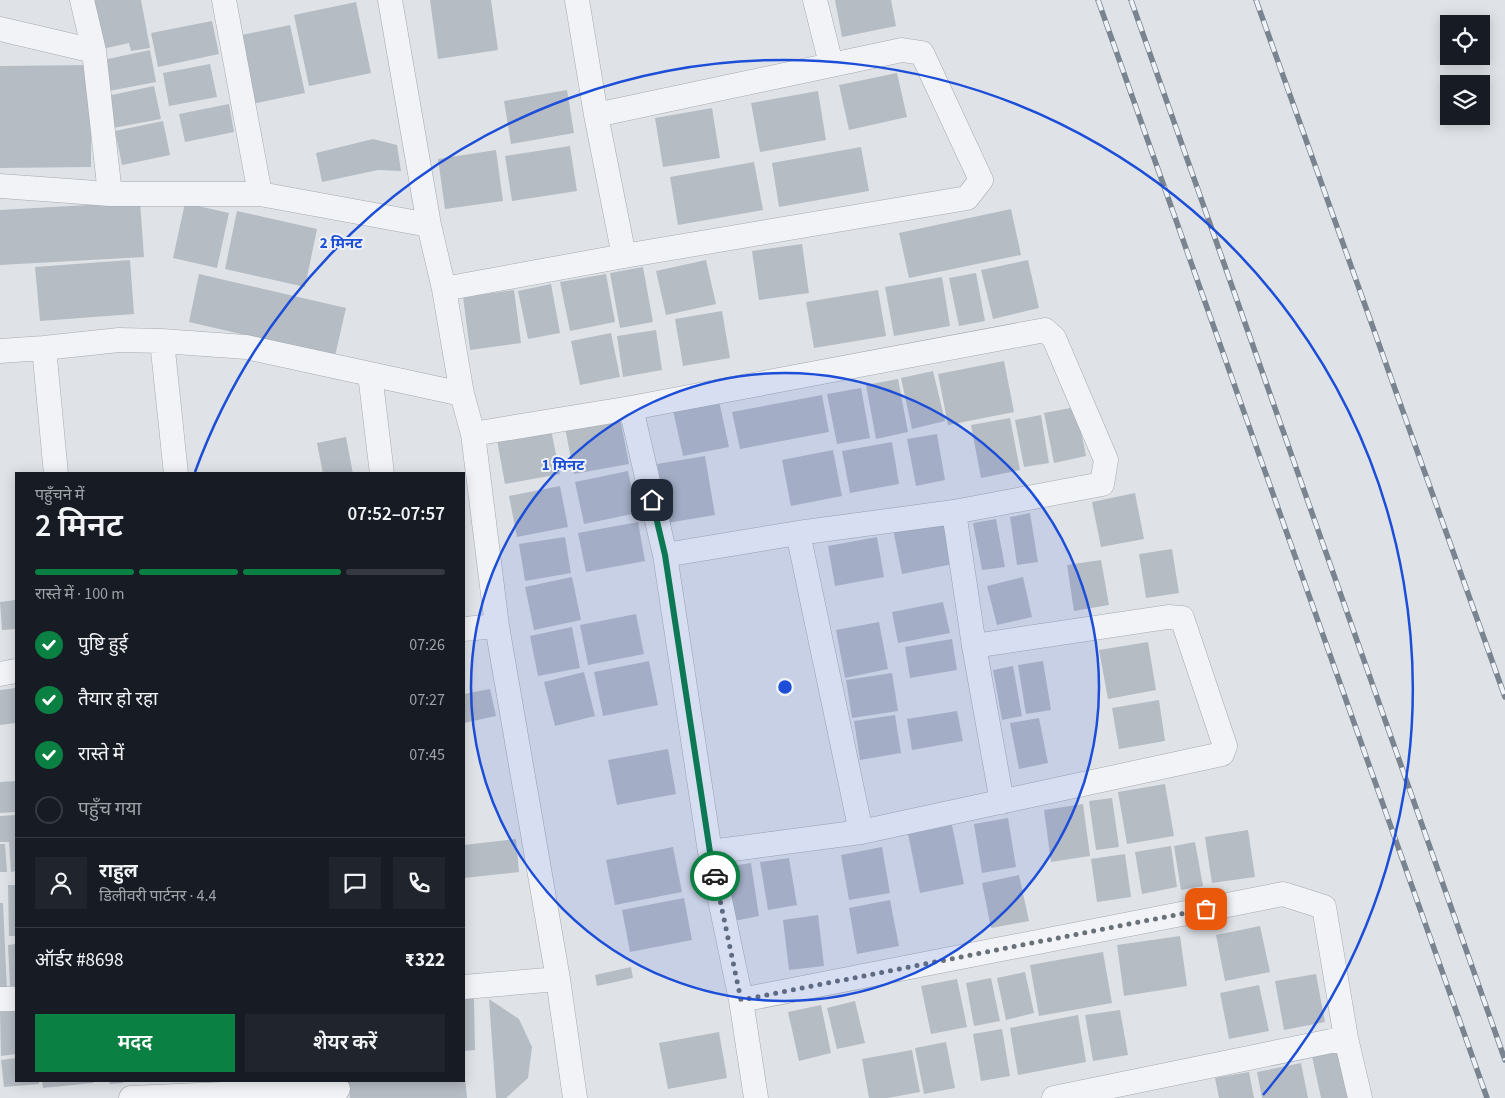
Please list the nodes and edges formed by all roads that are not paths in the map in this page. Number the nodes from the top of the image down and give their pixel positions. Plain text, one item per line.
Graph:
1 (82, 0) edge
2 (224, 0) edge
3 (390, 0) edge
4 (577, 0) edge
5 (815, 0) edge
6 (0, 29) edge
7 (94, 51) junction
8 (831, 64) junction
9 (596, 115) junction
10 (0, 186) edge
11 (110, 194) junction
12 (260, 194) junction
13 (429, 225) junction
14 (624, 256) junction
15 (444, 289) junction
16 (162, 341) junction
17 (44, 348) junction
18 (0, 351) edge
19 (370, 374) junction
20 (462, 394) junction
21 (631, 408) junction
22 (473, 434) junction
23 (56, 472) edge
24 (176, 472) edge
25 (382, 472) edge
26 (954, 512) junction
27 (798, 532) junction
28 (665, 555) junction
29 (498, 626) junction
30 (465, 629) edge
31 (974, 646) junction
32 (15, 671) edge
33 (0, 674) edge
34 (1002, 802) junction
35 (861, 832) junction
36 (710, 852) junction
37 (558, 979) junction
38 (465, 987) edge
39 (0, 999) edge
40 (15, 999) edge
41 (741, 1000) junction
42 (1346, 1038) junction
43 (338, 1090) edge
44 (224, 1096) edge
45 (120, 1098) edge
46 (131, 1098) edge
47 (575, 1098) edge
48 (756, 1098) edge
49 (1054, 1098) edge
50 (1360, 1098) edge

1 - 7 street
2 - 12 street
3 - 13 street
4 - 9 street
5 - 8 street
6 - 7 street
7 - 11 street
8 - 9 street
8 - 14 street
9 - 14 street
10 - 11 street
11 - 12 street
12 - 13 street
13 - 15 street
14 - 15 street
15 - 20 street
16 - 17 street
16 - 19 street
16 - 24 street
17 - 18 street
17 - 23 street
19 - 20 street
19 - 25 street
20 - 22 street
21 - 22 street
21 - 26 street
21 - 28 street
22 - 29 street
26 - 27 street
26 - 31 street
27 - 28 street
27 - 35 street
28 - 36 street
29 - 30 street
29 - 37 street
31 - 34 street
31 - 34 street
32 - 33 street
34 - 35 street
35 - 36 street
36 - 41 street
37 - 38 street
37 - 47 street
39 - 40 street
41 - 42 street
41 - 48 street
42 - 49 street
42 - 50 street
43 - 44 street
44 - 46 street
45 - 46 street

